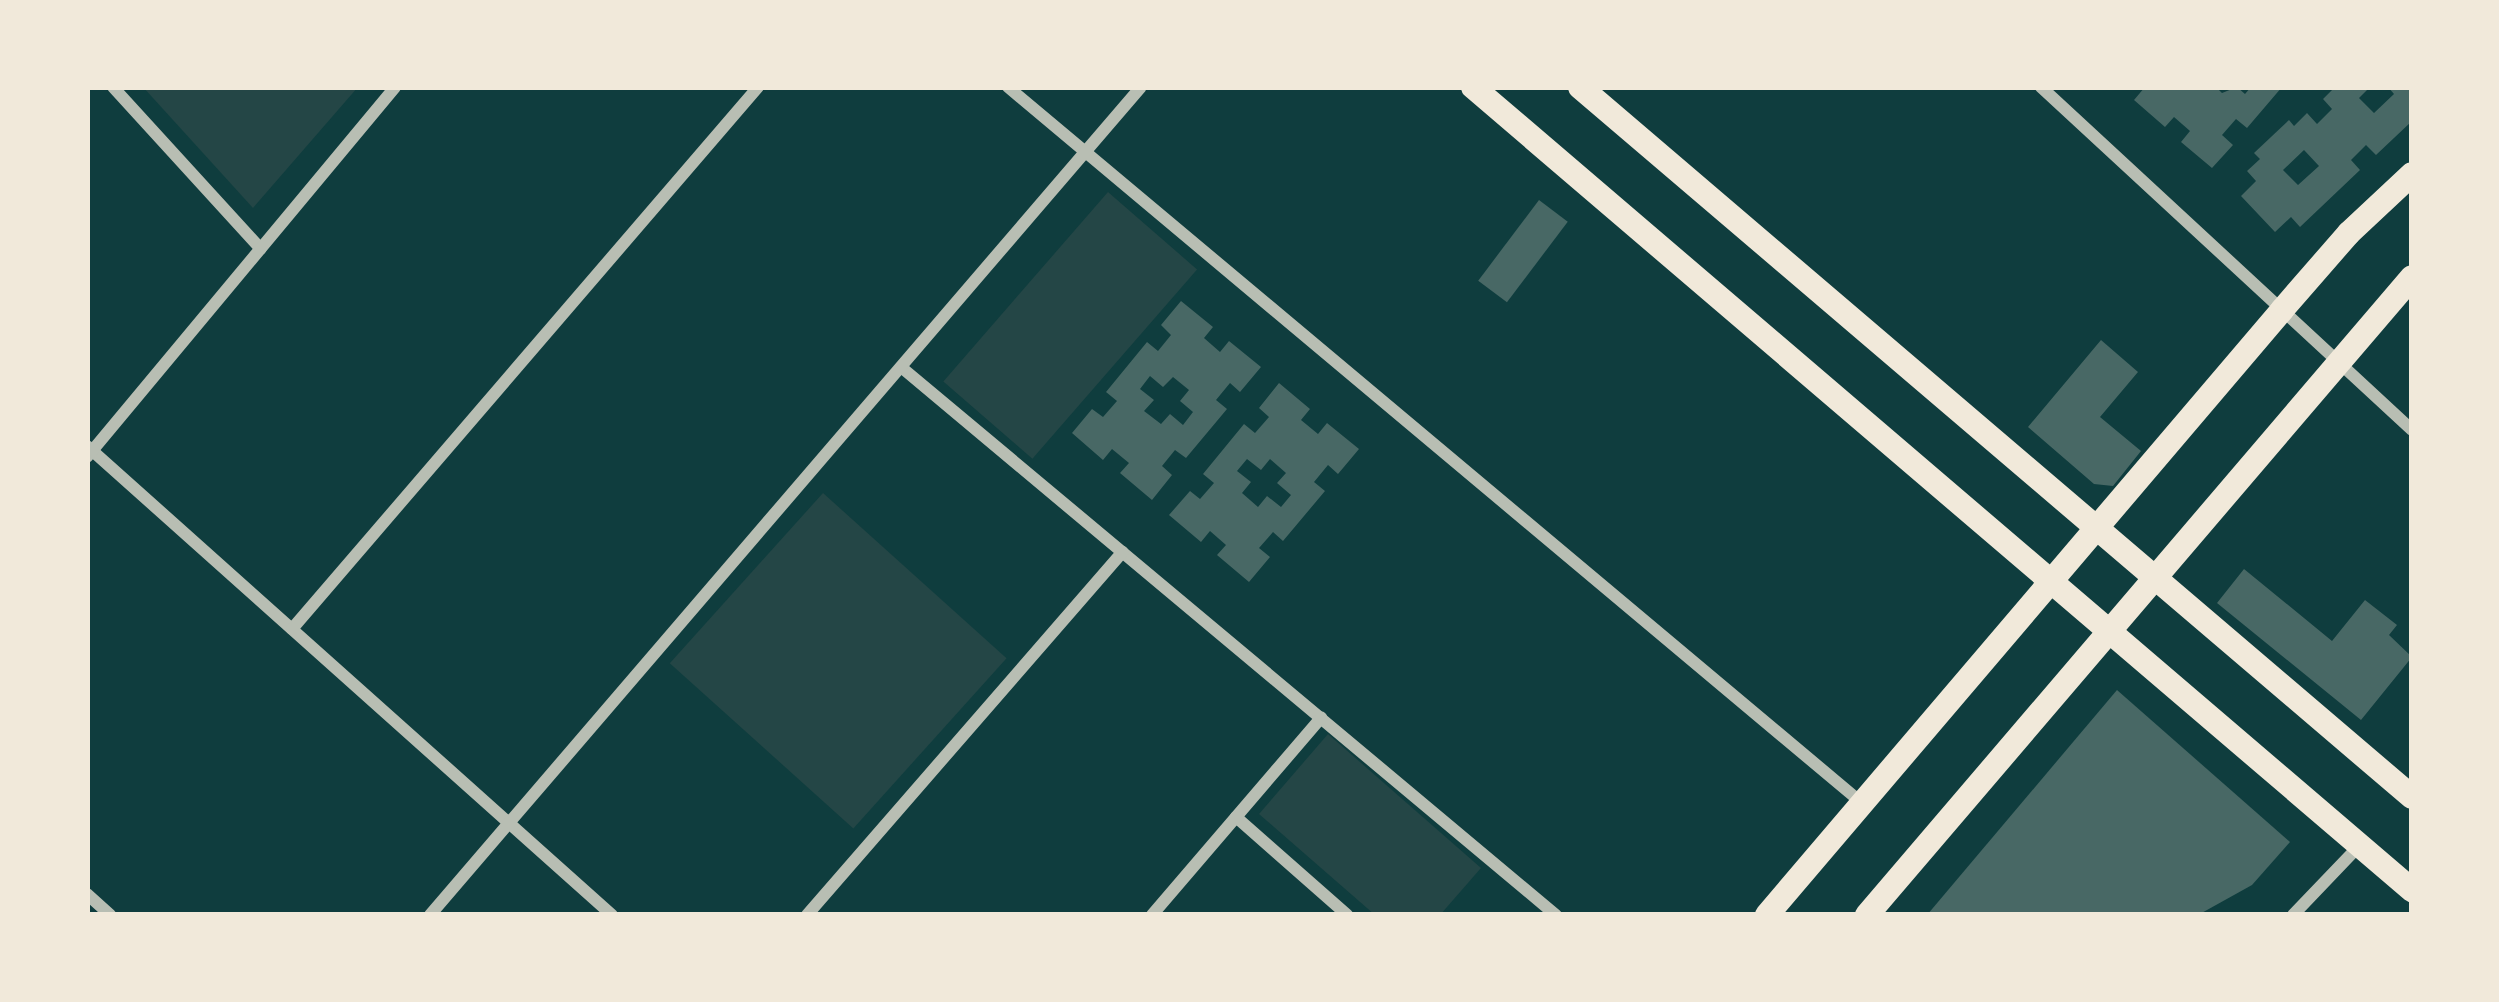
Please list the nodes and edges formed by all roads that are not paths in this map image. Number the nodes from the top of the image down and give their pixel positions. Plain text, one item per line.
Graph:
1 (113, 87) edge
2 (395, 87) edge
3 (758, 87) edge
4 (1008, 87) edge
5 (1142, 87) edge
6 (1473, 87) edge
7 (1580, 87) edge
8 (2042, 87) edge
9 (1084, 154) junction
10 (2412, 174) edge
11 (261, 249) junction
12 (2412, 277) edge
13 (2282, 310) junction
14 (2336, 365) junction
15 (901, 367) junction
16 (2412, 430) edge
17 (89, 451) edge
18 (2097, 528) junction
19 (1122, 552) junction
20 (2155, 577) junction
21 (2053, 581) junction
22 (292, 628) junction
23 (2110, 630) junction
24 (1321, 718) junction
25 (2412, 796) edge
26 (1863, 803) junction
27 (1236, 817) junction
28 (508, 823) junction
29 (2360, 845) junction
30 (2412, 890) edge
31 (87, 894) edge
32 (110, 915) edge
33 (430, 915) edge
34 (612, 915) edge
35 (807, 915) edge
36 (1152, 915) edge
37 (1347, 915) edge
38 (1556, 915) edge
39 (1768, 915) edge
40 (1867, 915) edge
41 (2293, 915) edge

1 - 11 street
2 - 11 street
3 - 22 street
4 - 9 street
5 - 9 street
6 - 21 main road
7 - 18 main road
8 - 13 street
9 - 15 street
9 - 26 street
10 - 13 main road
11 - 17 street
12 - 14 main road
13 - 14 street
13 - 18 main road
14 - 16 street
14 - 20 main road
15 - 19 street
15 - 28 street
17 - 22 street
18 - 20 main road
18 - 21 main road
19 - 24 street
19 - 35 street
20 - 23 main road
20 - 25 main road
21 - 23 main road
21 - 26 main road
22 - 28 street
23 - 29 main road
23 - 40 main road
24 - 27 street
24 - 38 street
26 - 39 main road
27 - 36 street
27 - 37 street
28 - 33 street
28 - 34 street
29 - 30 main road
29 - 41 street
31 - 32 street

